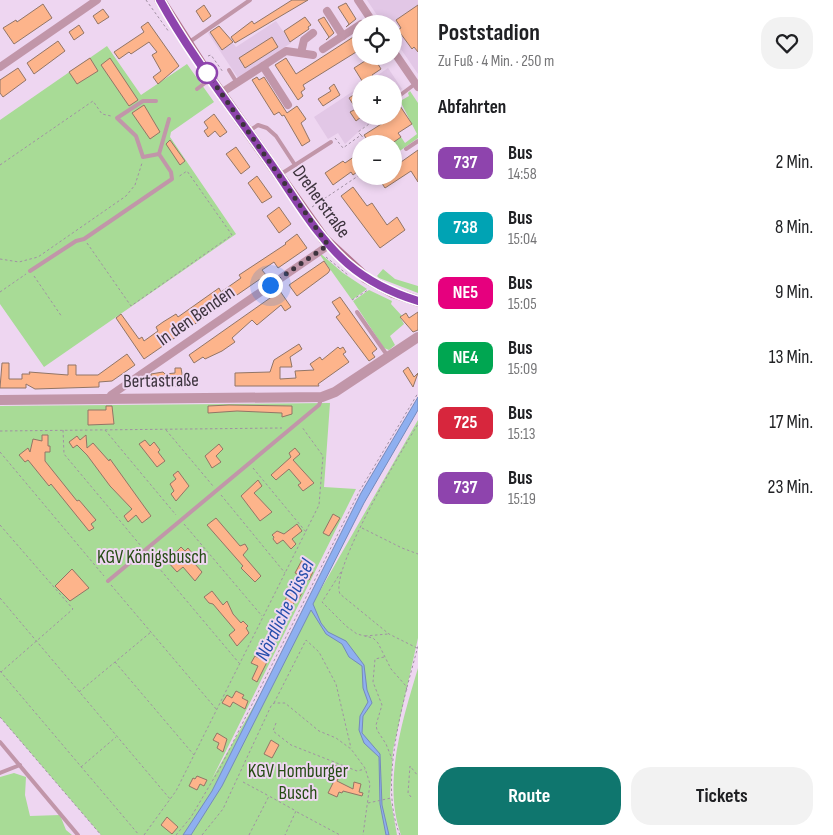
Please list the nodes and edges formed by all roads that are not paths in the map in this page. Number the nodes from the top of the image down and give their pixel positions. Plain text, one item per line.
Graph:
1 (97, 0) edge
2 (160, 0) edge
3 (250, 0) edge
4 (358, 0) edge
5 (328, 11) dead end
6 (368, 15) edge
7 (352, 31) edge
8 (313, 33) dead end
9 (344, 36) junction
10 (187, 44) junction
11 (323, 49) dead end
12 (301, 53) junction
13 (314, 55) dead end
14 (402, 64) edge
15 (263, 66) junction
16 (0, 67) edge
17 (229, 70) dead end
18 (211, 79) junction
19 (417, 86) edge
20 (230, 88) junction
21 (197, 89) dead end
22 (402, 94) edge
23 (156, 101) dead end
24 (288, 105) dead end
25 (169, 119) dead end
26 (248, 132) junction
27 (418, 141) edge
28 (331, 142) road end
29 (406, 149) dead end
30 (159, 154) junction
31 (295, 165) junction
32 (279, 176) junction
33 (328, 245) junction
34 (30, 271) road end
35 (418, 301) edge
36 (356, 312) dead end
37 (418, 337) edge
38 (389, 357) junction
39 (322, 397) junction
40 (109, 399) junction
41 (0, 400) edge
42 (108, 581) dead end
43 (0, 742) edge
44 (20, 765) junction
45 (0, 773) edge
46 (78, 835) edge

1 - 16 street
2 - 10 main road, Dreherstraße
3 - 10 lane
4 - 6 street
5 - 9 street
7 - 9 street
8 - 12 street
9 - 11 street
10 - 18 main road, Dreherstraße
12 - 13 street
12 - 15 street
14 - 19 street
15 - 20 street
15 - 24 street
17 - 20 lane, Dreherstraße
18 - 20 main road, Dreherstraße
18 - 21 lane
19 - 22 lane
20 - 26 main road, Dreherstraße
23 - 30 lane
25 - 30 lane
26 - 31 lane
26 - 32 main road, Dreherstraße
27 - 29 lane
28 - 31 lane
30 - 34 lane
31 - 32 lane
32 - 33 main road, Dreherstraße
33 - 35 main road, Dreherstraße
33 - 40 street, In den Benden
36 - 38 lane
37 - 38 street, Bertastraße
38 - 39 street, Bertastraße
39 - 40 street, Bertastraße
39 - 42 lane, Bertastraße
40 - 41 street, Bertastraße
43 - 44 lane
44 - 45 lane
44 - 46 lane

